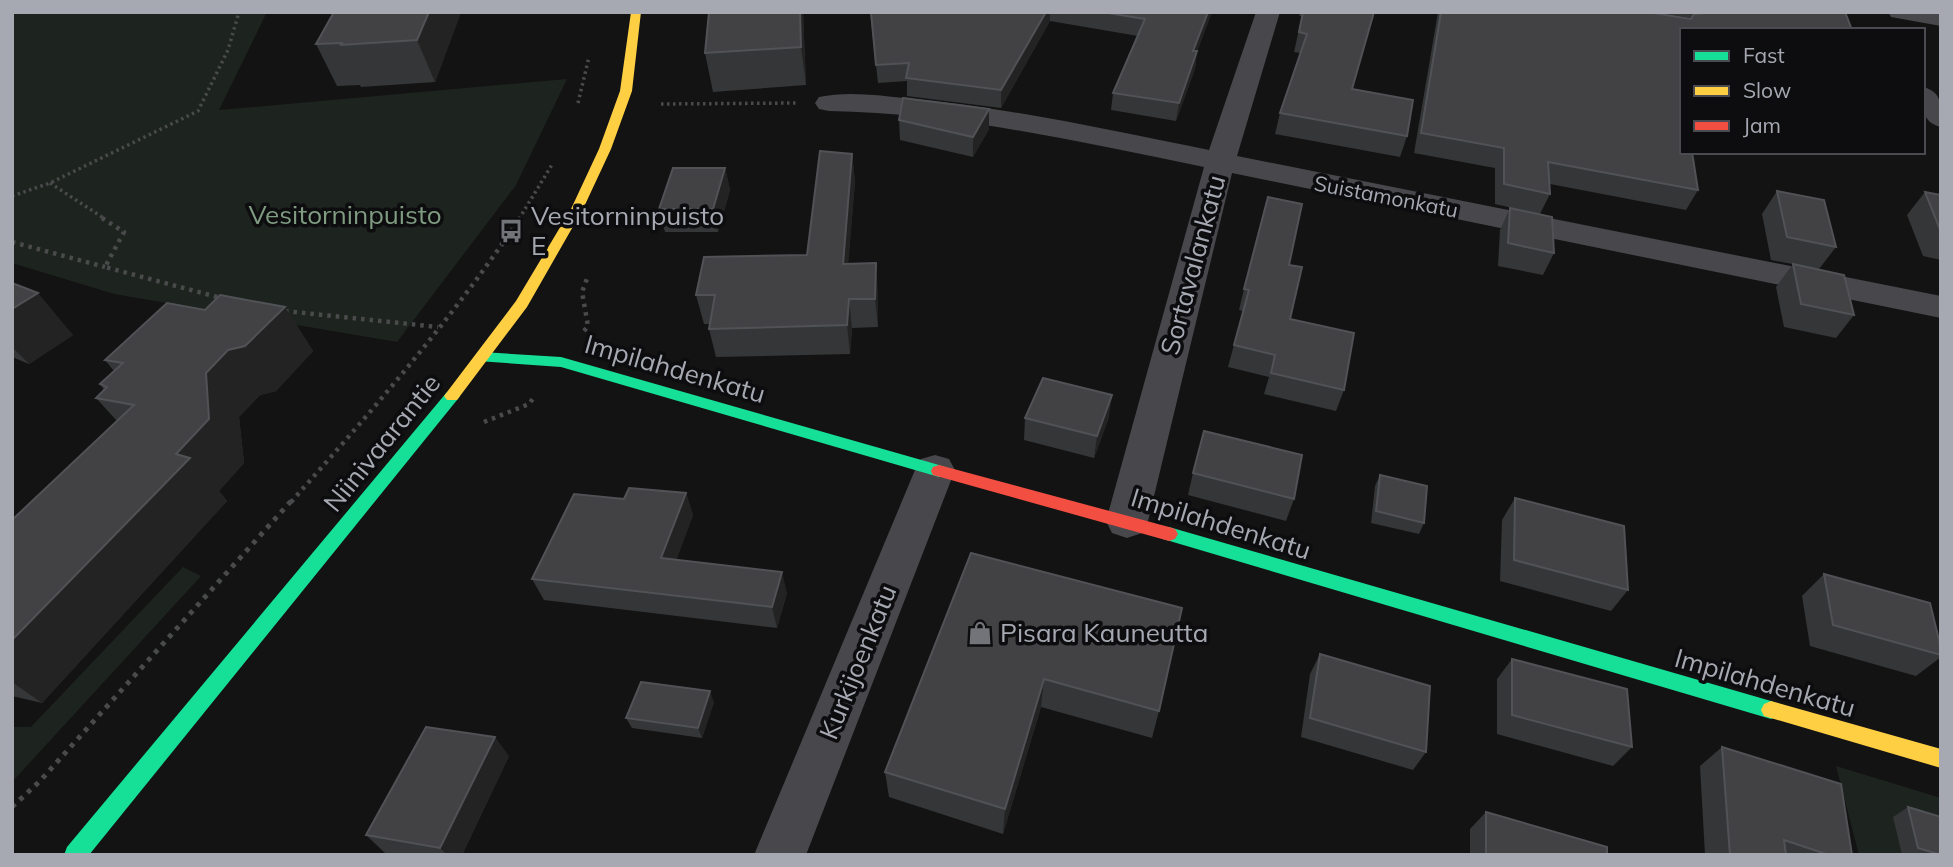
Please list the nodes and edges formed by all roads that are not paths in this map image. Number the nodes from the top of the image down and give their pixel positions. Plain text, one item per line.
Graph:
1 (636, 12) edge
2 (1268, 12) edge
3 (1900, 12) edge
4 (1941, 19) edge
5 (1925, 99) edge
6 (829, 103) road end
7 (1941, 119) edge
8 (1220, 163) junction
9 (1941, 307) edge
10 (482, 357) junction
11 (935, 470) junction
12 (1127, 521) junction
13 (1941, 759) edge
14 (75, 855) edge
15 (780, 855) edge

1 - 10 street, Niinivaarantie
2 - 8 street, Sortavalankatu
3 - 4 street
5 - 7 street
6 - 8 street, Suistamonkatu
8 - 9 street, Suistamonkatu
8 - 12 street, Sortavalankatu
10 - 11 street, Impilahdenkatu
10 - 14 street, Niinivaarantie
11 - 12 street, Impilahdenkatu
11 - 15 street, Kurkijoenkatu
12 - 13 street, Impilahdenkatu

